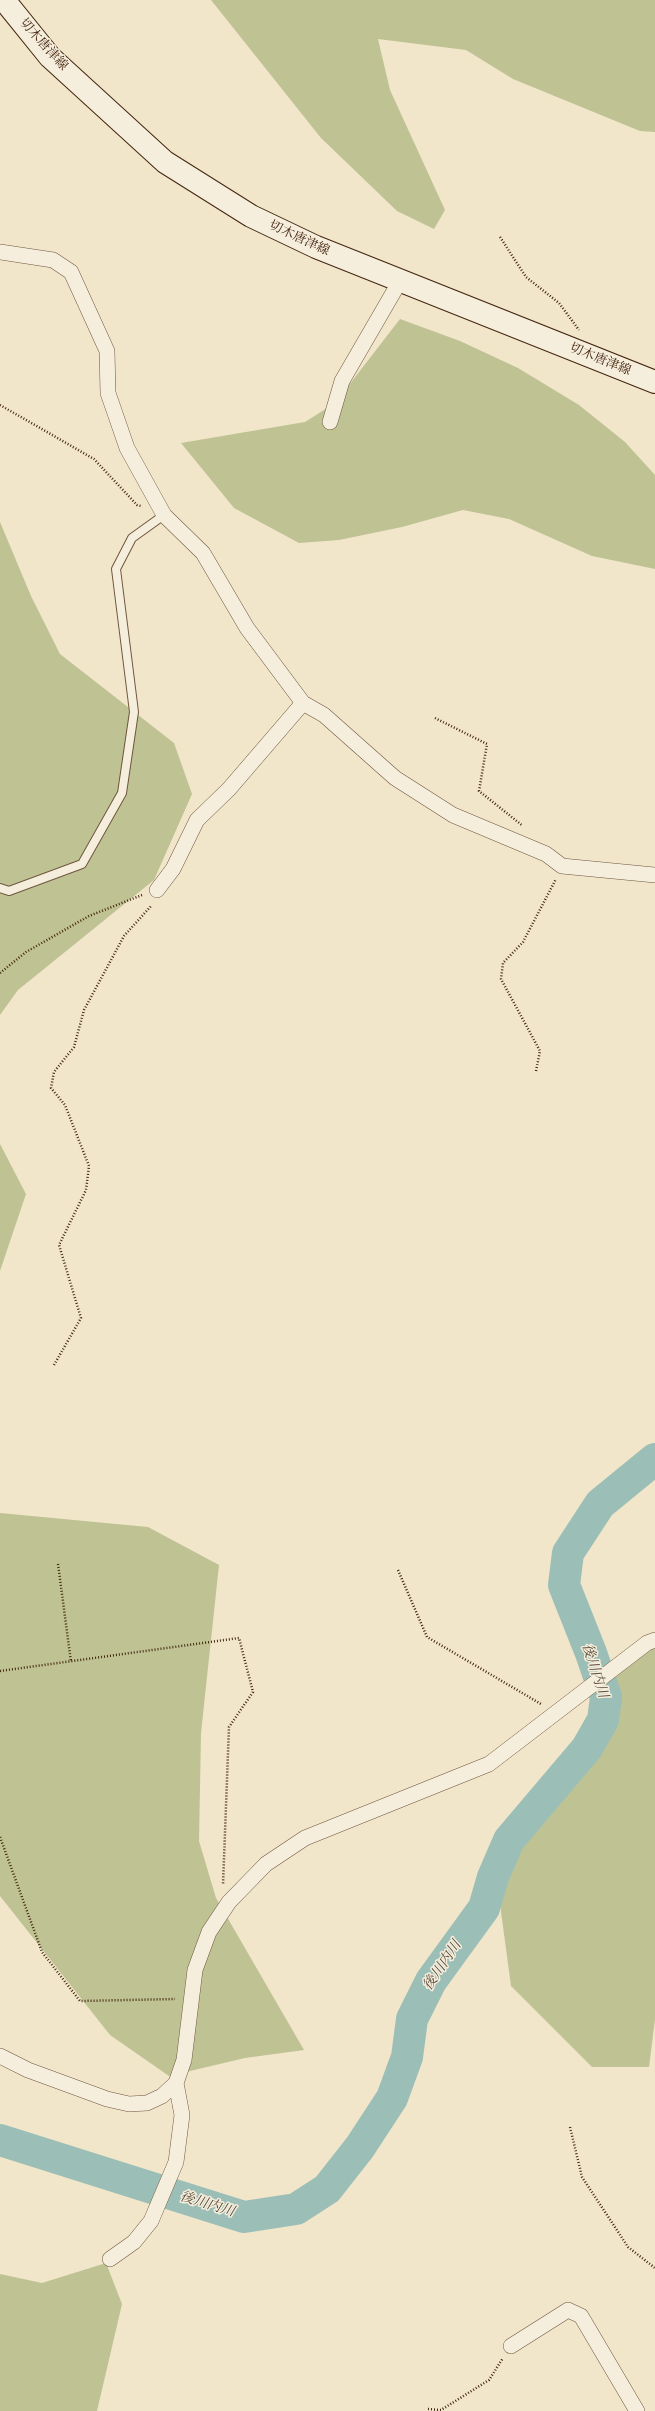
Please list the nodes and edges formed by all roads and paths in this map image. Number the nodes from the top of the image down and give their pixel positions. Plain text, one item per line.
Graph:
1 (4, 0) edge
2 (500, 237) dead end
3 (0, 252) edge
4 (400, 281) junction
5 (581, 353) junction
6 (655, 382) edge
7 (0, 405) edge
8 (330, 422) dead end
9 (164, 515) junction
10 (303, 703) junction
11 (435, 718) dead end
12 (528, 829) dead end
13 (562, 866) junction
14 (655, 875) edge
15 (0, 888) edge
16 (157, 890) junction
17 (0, 972) edge
18 (536, 1072) dead end
19 (54, 1365) dead end
20 (58, 1564) dead end
21 (398, 1570) dead end
22 (655, 1640) edge
23 (71, 1662) junction
24 (0, 1671) edge
25 (560, 1710) junction
26 (0, 1837) edge
27 (229, 1902) junction
28 (192, 1998) junction
29 (0, 2056) edge
30 (176, 2083) junction
31 (570, 2127) dead end
32 (110, 2260) dead end
33 (655, 2268) edge
34 (511, 2346) joint
35 (428, 2409) dead end
36 (636, 2411) edge

1 - 4 main road, 切木唐津線
2 - 5 path
3 - 9 street
4 - 5 main road, 切木唐津線
4 - 8 street
5 - 6 main road, 切木唐津線
7 - 9 path
9 - 10 street
9 - 15 lane
10 - 13 street
10 - 16 street
11 - 12 path
13 - 14 street
13 - 18 path
16 - 17 path
16 - 19 path
20 - 23 path
21 - 25 path
22 - 25 street
23 - 24 path
23 - 27 path
25 - 27 street
26 - 28 path
27 - 28 street
28 - 30 street
29 - 30 street
30 - 32 street
31 - 33 path
34 - 35 path
34 - 36 street

